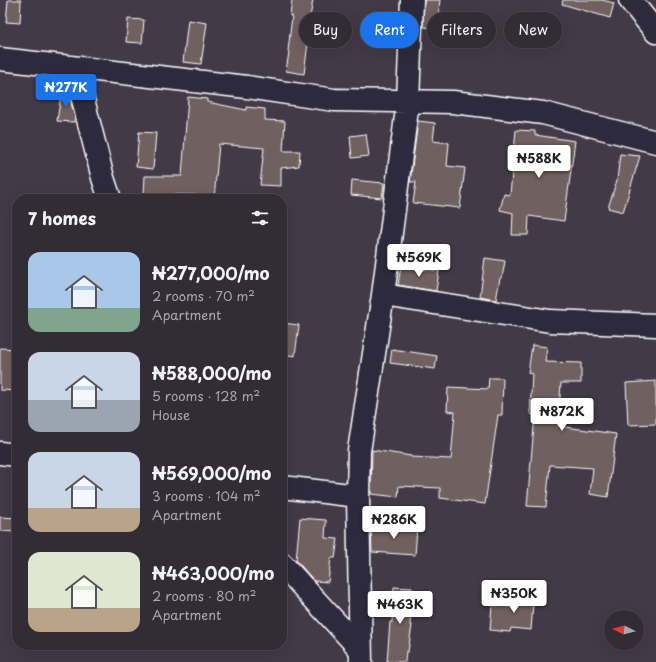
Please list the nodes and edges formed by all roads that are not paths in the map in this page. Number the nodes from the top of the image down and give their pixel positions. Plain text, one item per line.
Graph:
1 (412, 0) edge
2 (630, 0) edge
3 (656, 32) edge
4 (0, 59) edge
5 (75, 68) junction
6 (408, 101) junction
7 (656, 142) edge
8 (108, 194) edge
9 (382, 295) junction
10 (656, 325) edge
11 (0, 453) edge
12 (12, 454) edge
13 (287, 488) edge
14 (358, 496) junction
15 (287, 570) edge
16 (360, 656) edge

1 - 6 street
2 - 3 street
4 - 5 street
5 - 6 street
5 - 8 street
6 - 7 street
6 - 9 street
9 - 10 street
9 - 14 street
11 - 12 street
13 - 14 street
14 - 16 street
15 - 16 street

